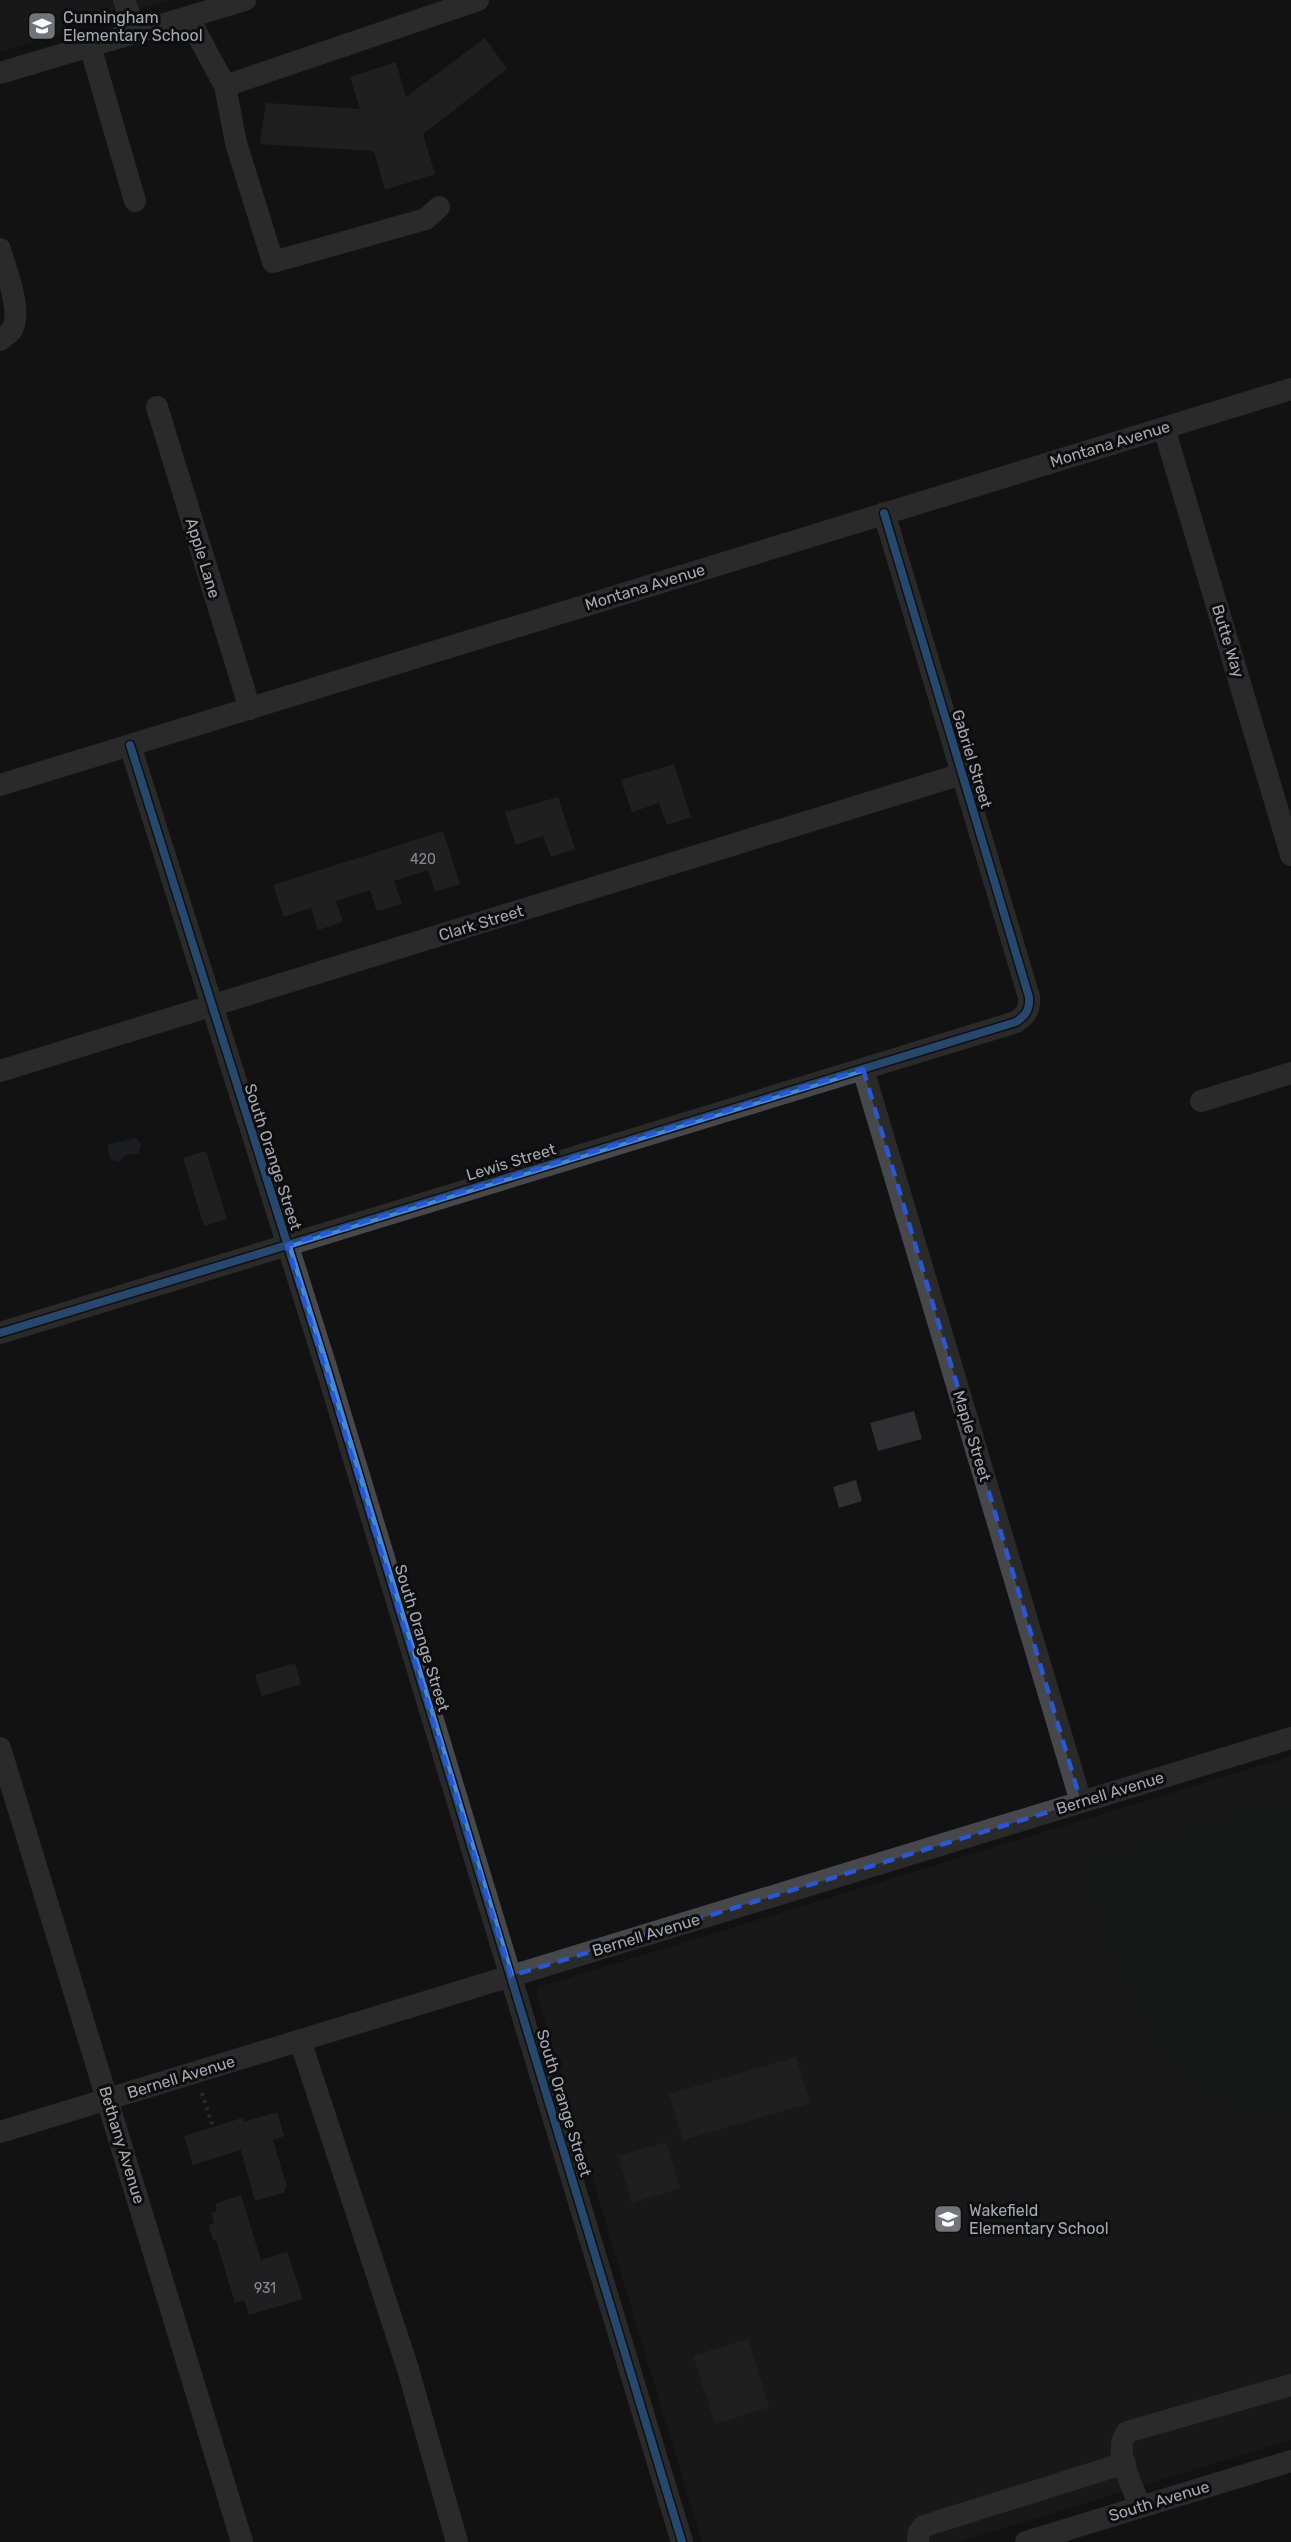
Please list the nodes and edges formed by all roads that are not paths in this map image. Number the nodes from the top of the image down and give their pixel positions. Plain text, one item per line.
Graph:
1 (124, 0) edge
2 (245, 0) edge
3 (478, 0) edge
4 (188, 17) junction
5 (136, 33) junction
6 (90, 46) junction
7 (0, 73) edge
8 (225, 86) junction
9 (135, 201) dead end
10 (439, 207) dead end
11 (0, 249) edge
12 (0, 340) edge
13 (1291, 389) edge
14 (157, 407) dead end
15 (1164, 428) junction
16 (884, 513) junction
17 (250, 709) junction
18 (130, 745) junction
19 (962, 774) junction
20 (0, 785) edge
21 (1291, 855) edge
22 (211, 1006) junction
23 (1028, 1012) joint
24 (863, 1069) junction
25 (0, 1071) edge
26 (1291, 1073) edge
27 (1202, 1101) dead end
28 (287, 1245) junction
29 (0, 1333) edge
30 (1291, 1738) edge
31 (0, 1748) edge
32 (1081, 1802) junction
33 (511, 1976) junction
34 (300, 2040) junction
35 (108, 2099) junction
36 (0, 2132) edge
37 (1291, 2385) edge
38 (1291, 2461) edge
39 (1125, 2463) junction
40 (1140, 2506) junction
41 (242, 2542) edge
42 (457, 2542) edge
43 (682, 2542) edge
44 (918, 2542) edge
45 (1026, 2542) edge

1 - 5 street
2 - 4 street
3 - 8 street
4 - 5 street
4 - 8 street
5 - 6 street
6 - 7 street
6 - 9 street
8 - 10 street
11 - 12 street
13 - 15 street, Montana Avenue
14 - 17 street, Apple Lane
15 - 16 street, Montana Avenue
15 - 21 street, Butte Way
16 - 17 street, Montana Avenue
16 - 19 street, Gabriel Street
17 - 18 street, Montana Avenue
18 - 20 street, Montana Avenue
18 - 22 street, South Orange Street
19 - 22 street, Clark Street
19 - 23 street, Gabriel Street
22 - 25 street, Clark Street
22 - 28 street, South Orange Street
23 - 24 street, Lewis Street
24 - 28 street, Lewis Street
24 - 32 street, Maple Street
26 - 27 street
28 - 29 street, Lewis Street
28 - 33 street, South Orange Street
30 - 32 street, Bernell Avenue
31 - 35 street, Bethany Avenue
32 - 33 street, Bernell Avenue
33 - 34 street, Bernell Avenue
33 - 43 street, South Orange Street
34 - 35 street, Bernell Avenue
34 - 42 street
35 - 36 street, Bernell Avenue
35 - 41 street, Bethany Avenue
37 - 39 street
38 - 40 street, South Avenue
39 - 40 street
39 - 44 street
40 - 45 street, South Avenue

